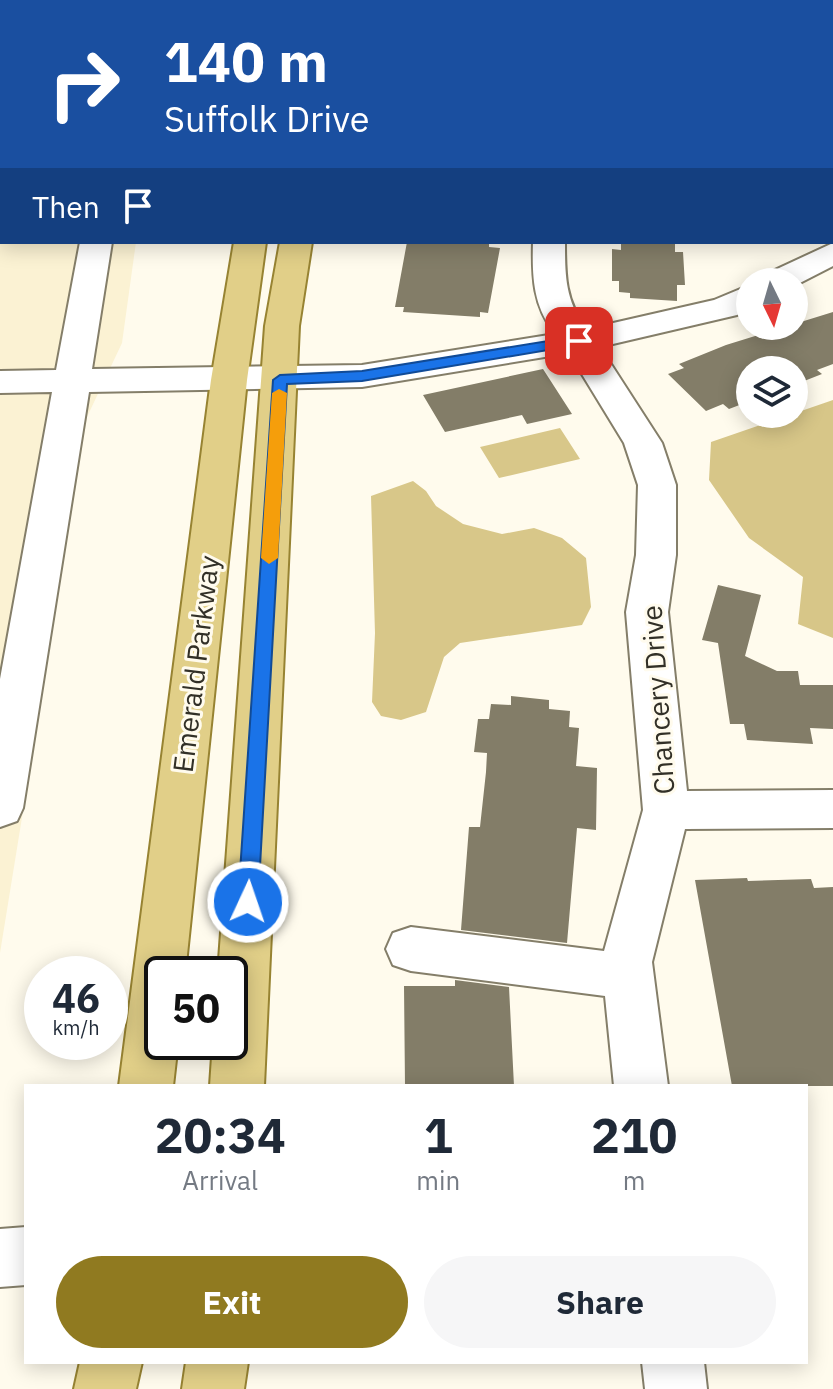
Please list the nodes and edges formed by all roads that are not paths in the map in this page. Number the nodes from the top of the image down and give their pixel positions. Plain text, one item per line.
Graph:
1 (96, 244) edge
2 (250, 244) edge
3 (296, 244) edge
4 (549, 244) edge
5 (833, 253) edge
6 (804, 268) edge
7 (736, 302) edge
8 (579, 341) junction
9 (229, 380) junction
10 (280, 380) junction
11 (73, 383) junction
12 (3, 390) edge
13 (0, 808) edge
14 (833, 809) edge
15 (666, 810) junction
16 (411, 949) dead end
17 (629, 977) junction
18 (146, 1084) edge
19 (237, 1084) edge
20 (641, 1084) edge
21 (24, 1256) edge
22 (0, 1258) edge
23 (111, 1364) edge
24 (217, 1364) edge
25 (673, 1364) edge
26 (105, 1389) edge
27 (213, 1389) edge
28 (676, 1389) edge

1 - 11 street
2 - 9 main road, Emerald Parkway
3 - 10 main road
4 - 8 street, Chancery Drive
5 - 6 street
7 - 8 street
8 - 10 street
8 - 15 street, Chancery Drive
9 - 10 street
9 - 11 street
9 - 18 main road, Emerald Parkway
10 - 19 main road
11 - 12 street
11 - 13 street
14 - 15 street
15 - 17 street, Chancery Drive
16 - 17 street
17 - 20 street, Chancery Drive
21 - 22 street
23 - 26 main road
24 - 27 main road
25 - 28 street

